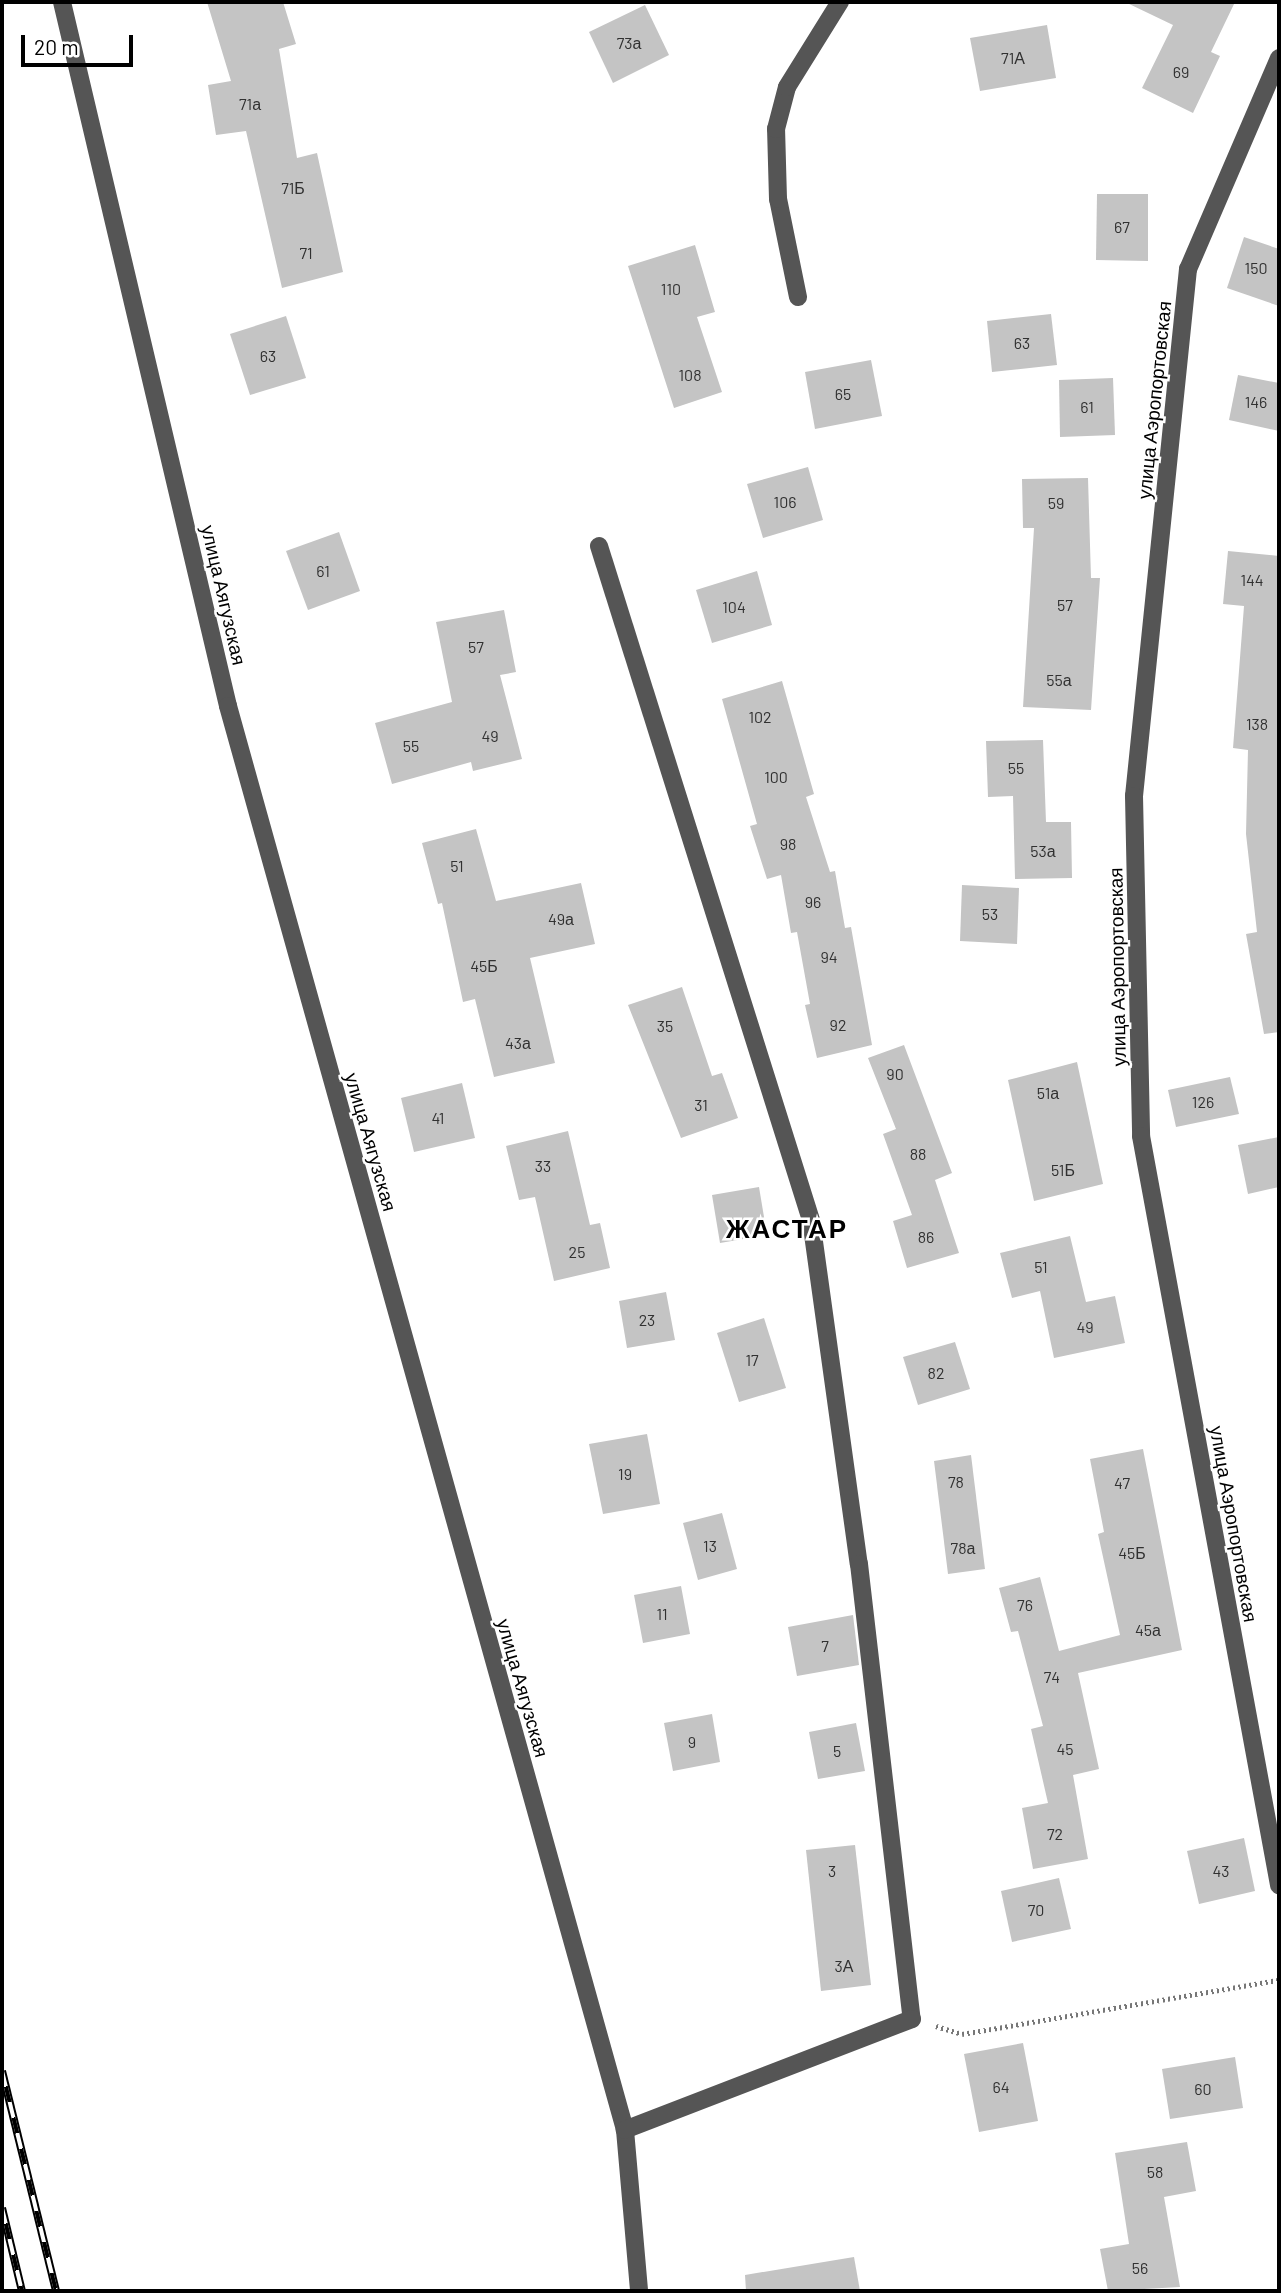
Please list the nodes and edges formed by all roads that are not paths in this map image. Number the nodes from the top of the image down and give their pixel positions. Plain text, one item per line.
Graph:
1 (62, 2) edge
2 (840, 2) edge
3 (1279, 58) edge
4 (798, 297) dead end
5 (599, 546) dead end
6 (1279, 1885) edge
7 (625, 2130) junction
8 (639, 2291) edge

1 - 7 street, улица Аягузская
2 - 4 street
3 - 6 street, улица Аэропортовская
5 - 7 street
7 - 8 street, улица Аягузская

